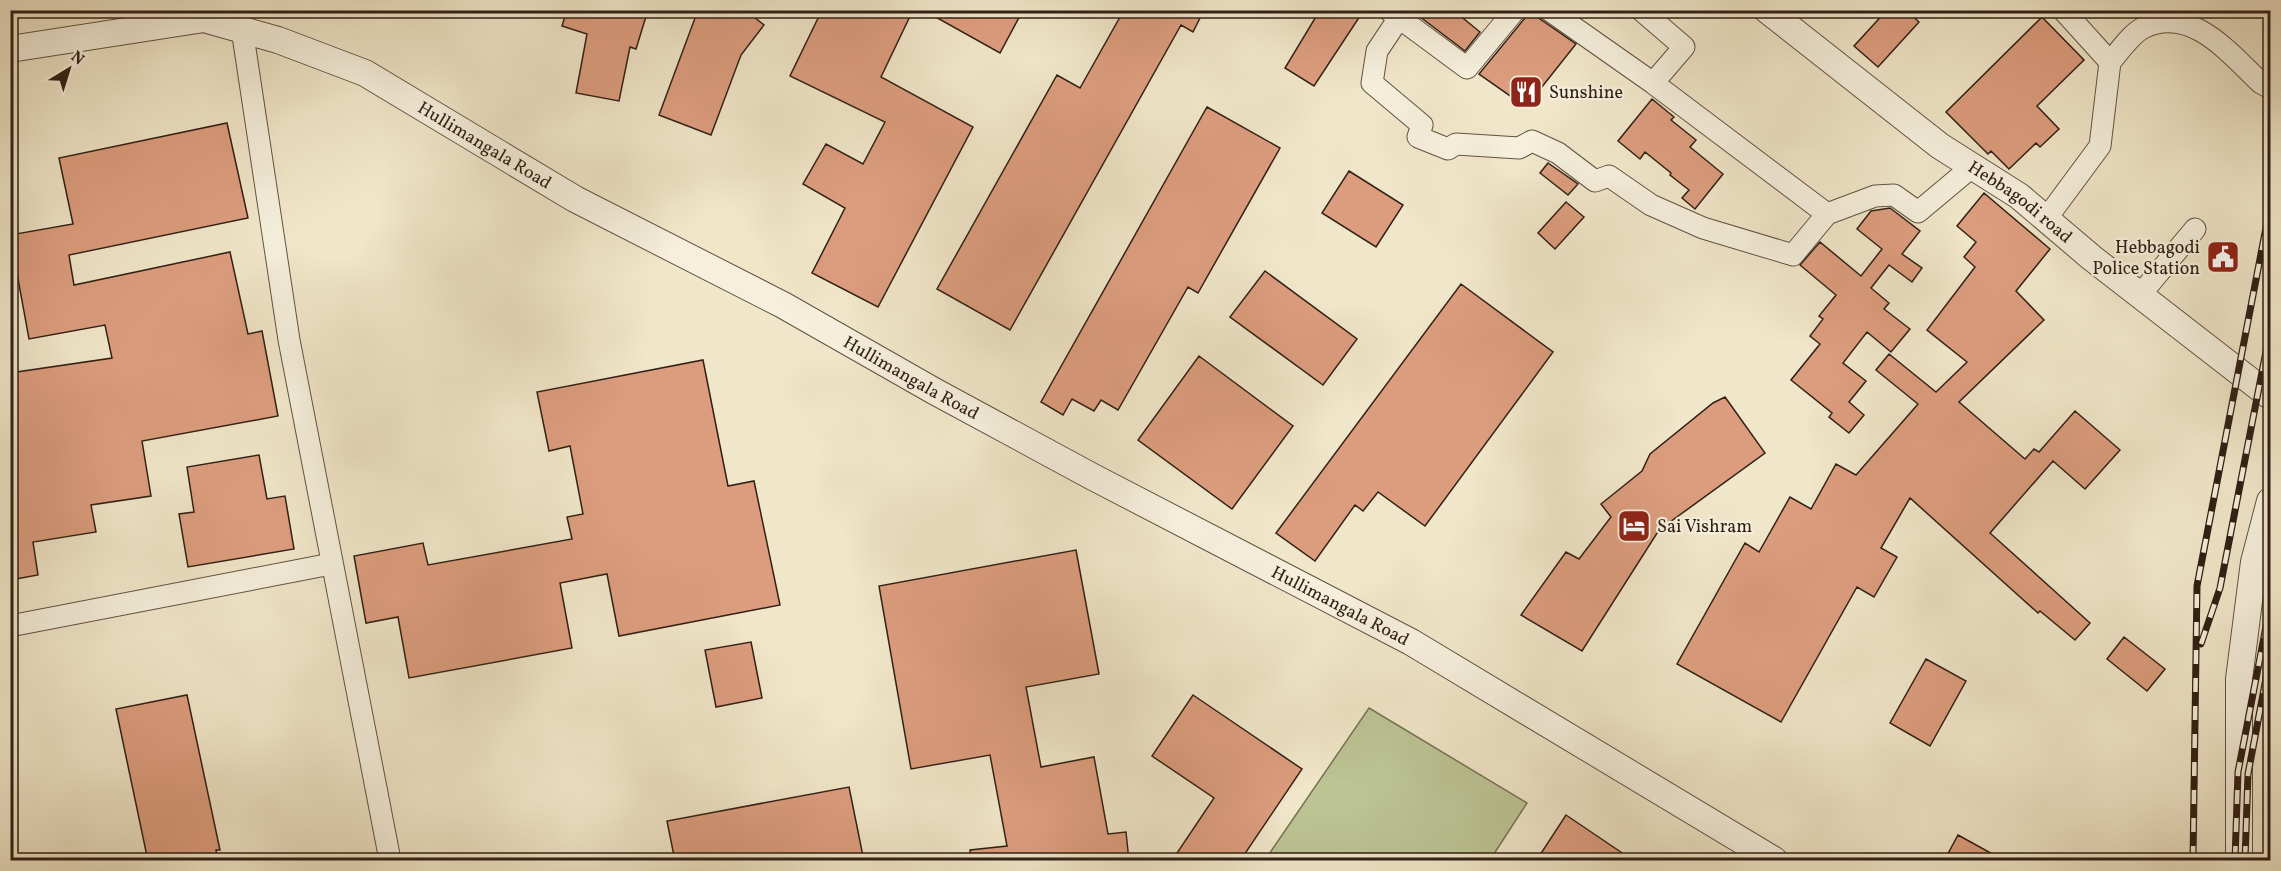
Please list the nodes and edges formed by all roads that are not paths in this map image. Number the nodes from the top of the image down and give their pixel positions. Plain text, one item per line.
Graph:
1 (1515, 10) edge
2 (1550, 10) edge
3 (1641, 10) edge
4 (1767, 10) edge
5 (2063, 10) edge
6 (1395, 14) edge
7 (242, 29) junction
8 (10, 49) edge
9 (2110, 62) junction
10 (1653, 83) junction
11 (2271, 88) edge
12 (1973, 166) junction
13 (1827, 214) junction
14 (2046, 219) junction
15 (2195, 229) dead end
16 (2140, 295) junction
17 (2271, 396) edge
18 (2271, 501) edge
19 (332, 564) junction
20 (10, 626) edge
21 (390, 861) edge
22 (1774, 861) edge
23 (2239, 861) edge

1 - 6 street
2 - 10 street
3 - 10 street
4 - 12 street, Hebbagodi road
5 - 9 street
6 - 13 street
7 - 8 street, Hullimangala Road
7 - 19 street
7 - 22 street, Hullimangala Road
9 - 11 street
9 - 14 street
10 - 13 street
12 - 13 street
12 - 14 street, Hebbagodi road
14 - 16 street, Hebbagodi road
15 - 16 street
16 - 17 street, Hebbagodi road
18 - 23 street
19 - 20 street
19 - 21 street

